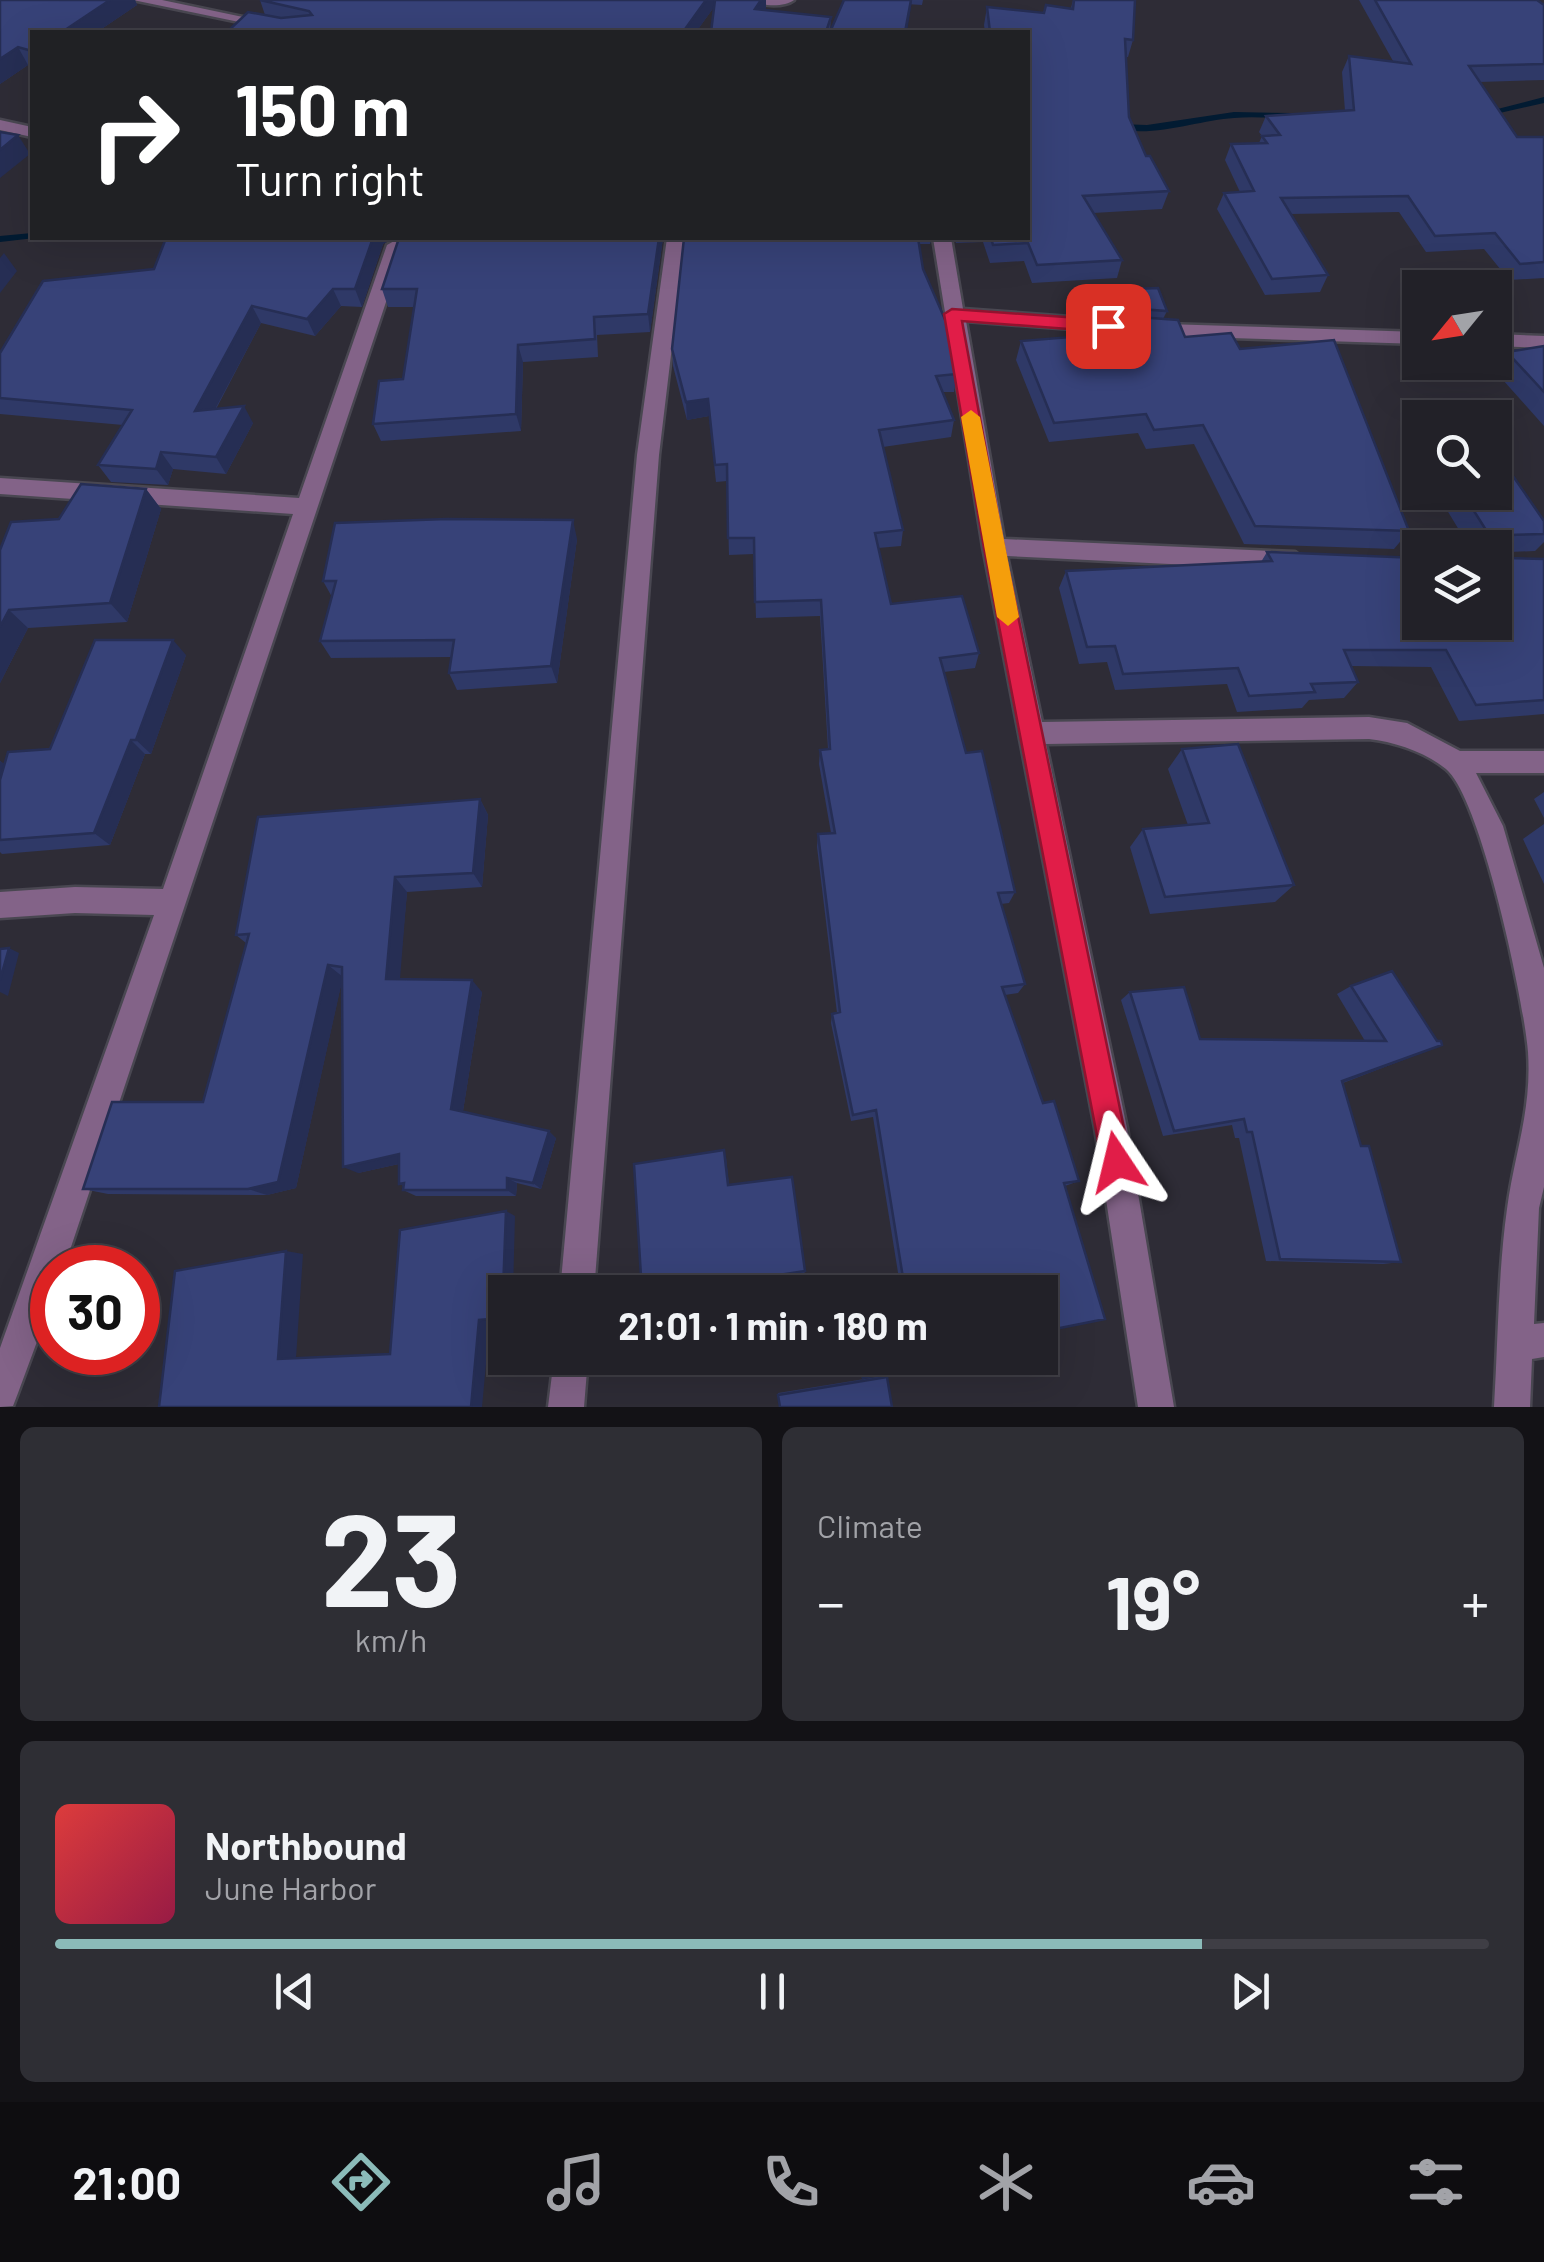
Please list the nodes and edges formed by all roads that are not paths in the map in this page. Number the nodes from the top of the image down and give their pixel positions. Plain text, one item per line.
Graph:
1 (140, 0) edge
2 (760, 0) edge
3 (787, 0) edge
4 (297, 30) edge
5 (0, 125) edge
6 (30, 132) edge
7 (676, 240) edge
8 (942, 240) edge
9 (396, 245) edge
10 (952, 314) junction
11 (1402, 337) edge
12 (1512, 341) edge
13 (1544, 342) edge
14 (0, 486) edge
15 (309, 506) junction
16 (994, 548) junction
17 (1325, 562) edge
18 (1034, 733) junction
19 (1456, 762) junction
20 (1544, 762) edge
21 (170, 902) junction
22 (0, 905) edge
23 (578, 1275) edge
24 (1530, 1342) edge
25 (569, 1375) edge
26 (0, 1393) edge
27 (566, 1407) edge
28 (1156, 1407) edge
29 (1512, 1407) edge

1 - 4 street
2 - 3 street
5 - 6 street
7 - 23 street
8 - 10 street
9 - 15 street
10 - 11 street
10 - 16 street
12 - 13 street
14 - 15 street
15 - 21 street
16 - 17 street
16 - 18 street
18 - 19 street
18 - 28 street
19 - 20 street
19 - 24 street
21 - 22 street
21 - 26 street
24 - 29 street
25 - 27 street

